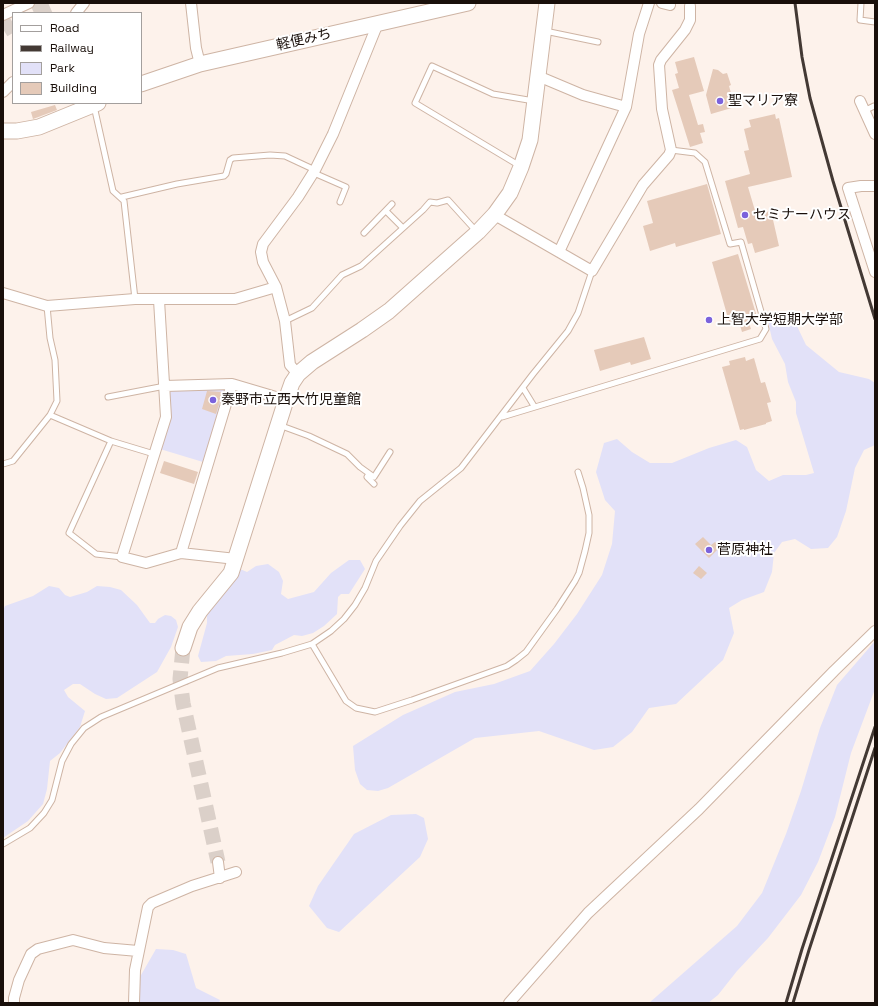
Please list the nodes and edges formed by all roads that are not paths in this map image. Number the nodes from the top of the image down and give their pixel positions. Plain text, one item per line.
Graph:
1 (29, 3) edge
2 (84, 3) edge
3 (191, 3) edge
4 (468, 3) edge
5 (547, 3) edge
6 (649, 3) edge
7 (861, 3) edge
8 (690, 6) dead end
9 (77, 12) edge
10 (3, 15) edge
11 (875, 22) edge
12 (378, 23) junction
13 (544, 30) junction
14 (598, 42) dead end
15 (200, 64) junction
16 (538, 78) junction
17 (12, 83) edge
18 (142, 84) edge
19 (3, 92) edge
20 (535, 101) junction
21 (860, 101) dead end
22 (95, 104) edge
23 (874, 106) edge
24 (626, 107) junction
25 (864, 111) junction
26 (3, 131) edge
27 (875, 134) edge
28 (671, 150) junction
29 (521, 167) junction
30 (315, 171) junction
31 (875, 186) edge
32 (122, 197) junction
33 (340, 202) dead end
34 (392, 204) dead end
35 (386, 211) junction
36 (495, 214) junction
37 (403, 228) junction
38 (478, 232) junction
39 (364, 233) dead end
40 (559, 252) junction
41 (592, 271) junction
42 (875, 272) edge
43 (276, 287) junction
44 (3, 292) edge
45 (135, 299) junction
46 (159, 300) junction
47 (47, 306) junction
48 (285, 321) junction
49 (298, 374) junction
50 (232, 384) junction
51 (165, 386) junction
52 (523, 388) junction
53 (108, 397) dead end
54 (286, 400) junction
55 (534, 406) junction
56 (50, 415) junction
57 (501, 417) junction
58 (278, 425) junction
59 (111, 441) junction
60 (390, 452) dead end
61 (154, 454) junction
62 (3, 464) edge
63 (578, 472) dead end
64 (369, 474) junction
65 (374, 484) dead end
66 (181, 553) junction
67 (122, 558) junction
68 (236, 559) junction
69 (875, 631) edge
70 (312, 644) junction
71 (183, 648) tunnel mouth
72 (3, 844) edge
73 (218, 862) tunnel mouth
74 (236, 872) dead end
75 (220, 878) junction
76 (138, 951) junction
77 (14, 1003) edge
78 (134, 1003) edge
79 (509, 1003) edge

1 - 10 street
2 - 9 street
3 - 15 street
4 - 12 street, 軽便みち
5 - 13 street
6 - 24 street
7 - 11 lane
8 - 28 street
12 - 15 street, 軽便みち
12 - 30 street
13 - 14 lane
13 - 16 street
15 - 18 street, 軽便みち
16 - 20 street
16 - 24 street
17 - 19 street
20 - 29 street
20 - 29 lane
21 - 25 street
22 - 26 street
22 - 32 lane
23 - 25 lane
24 - 40 street
25 - 27 street
28 - 41 street
28 - 55 lane
29 - 36 street
30 - 32 lane
30 - 33 lane
30 - 43 street
31 - 42 street
32 - 45 lane
34 - 35 lane
35 - 37 lane
35 - 39 lane
36 - 38 street
36 - 40 street
37 - 38 lane
37 - 48 lane
38 - 49 street
40 - 41 street
41 - 52 lane
43 - 46 street
43 - 48 street
44 - 47 street
45 - 46 street
45 - 47 street
46 - 51 street
47 - 56 lane
48 - 49 street
49 - 54 street
50 - 51 street
50 - 54 street
50 - 66 street
51 - 53 lane
51 - 61 street
52 - 55 lane
52 - 57 lane
54 - 58 street
55 - 57 lane
56 - 59 lane
56 - 62 lane
57 - 70 lane
58 - 64 lane
58 - 68 street
59 - 61 lane
59 - 67 lane
60 - 64 lane
61 - 67 street
63 - 70 lane
64 - 65 lane
66 - 67 street
66 - 68 street
68 - 71 street
69 - 79 street
70 - 72 lane
73 - 75 street
74 - 75 street
75 - 76 street
76 - 77 street
76 - 78 street

